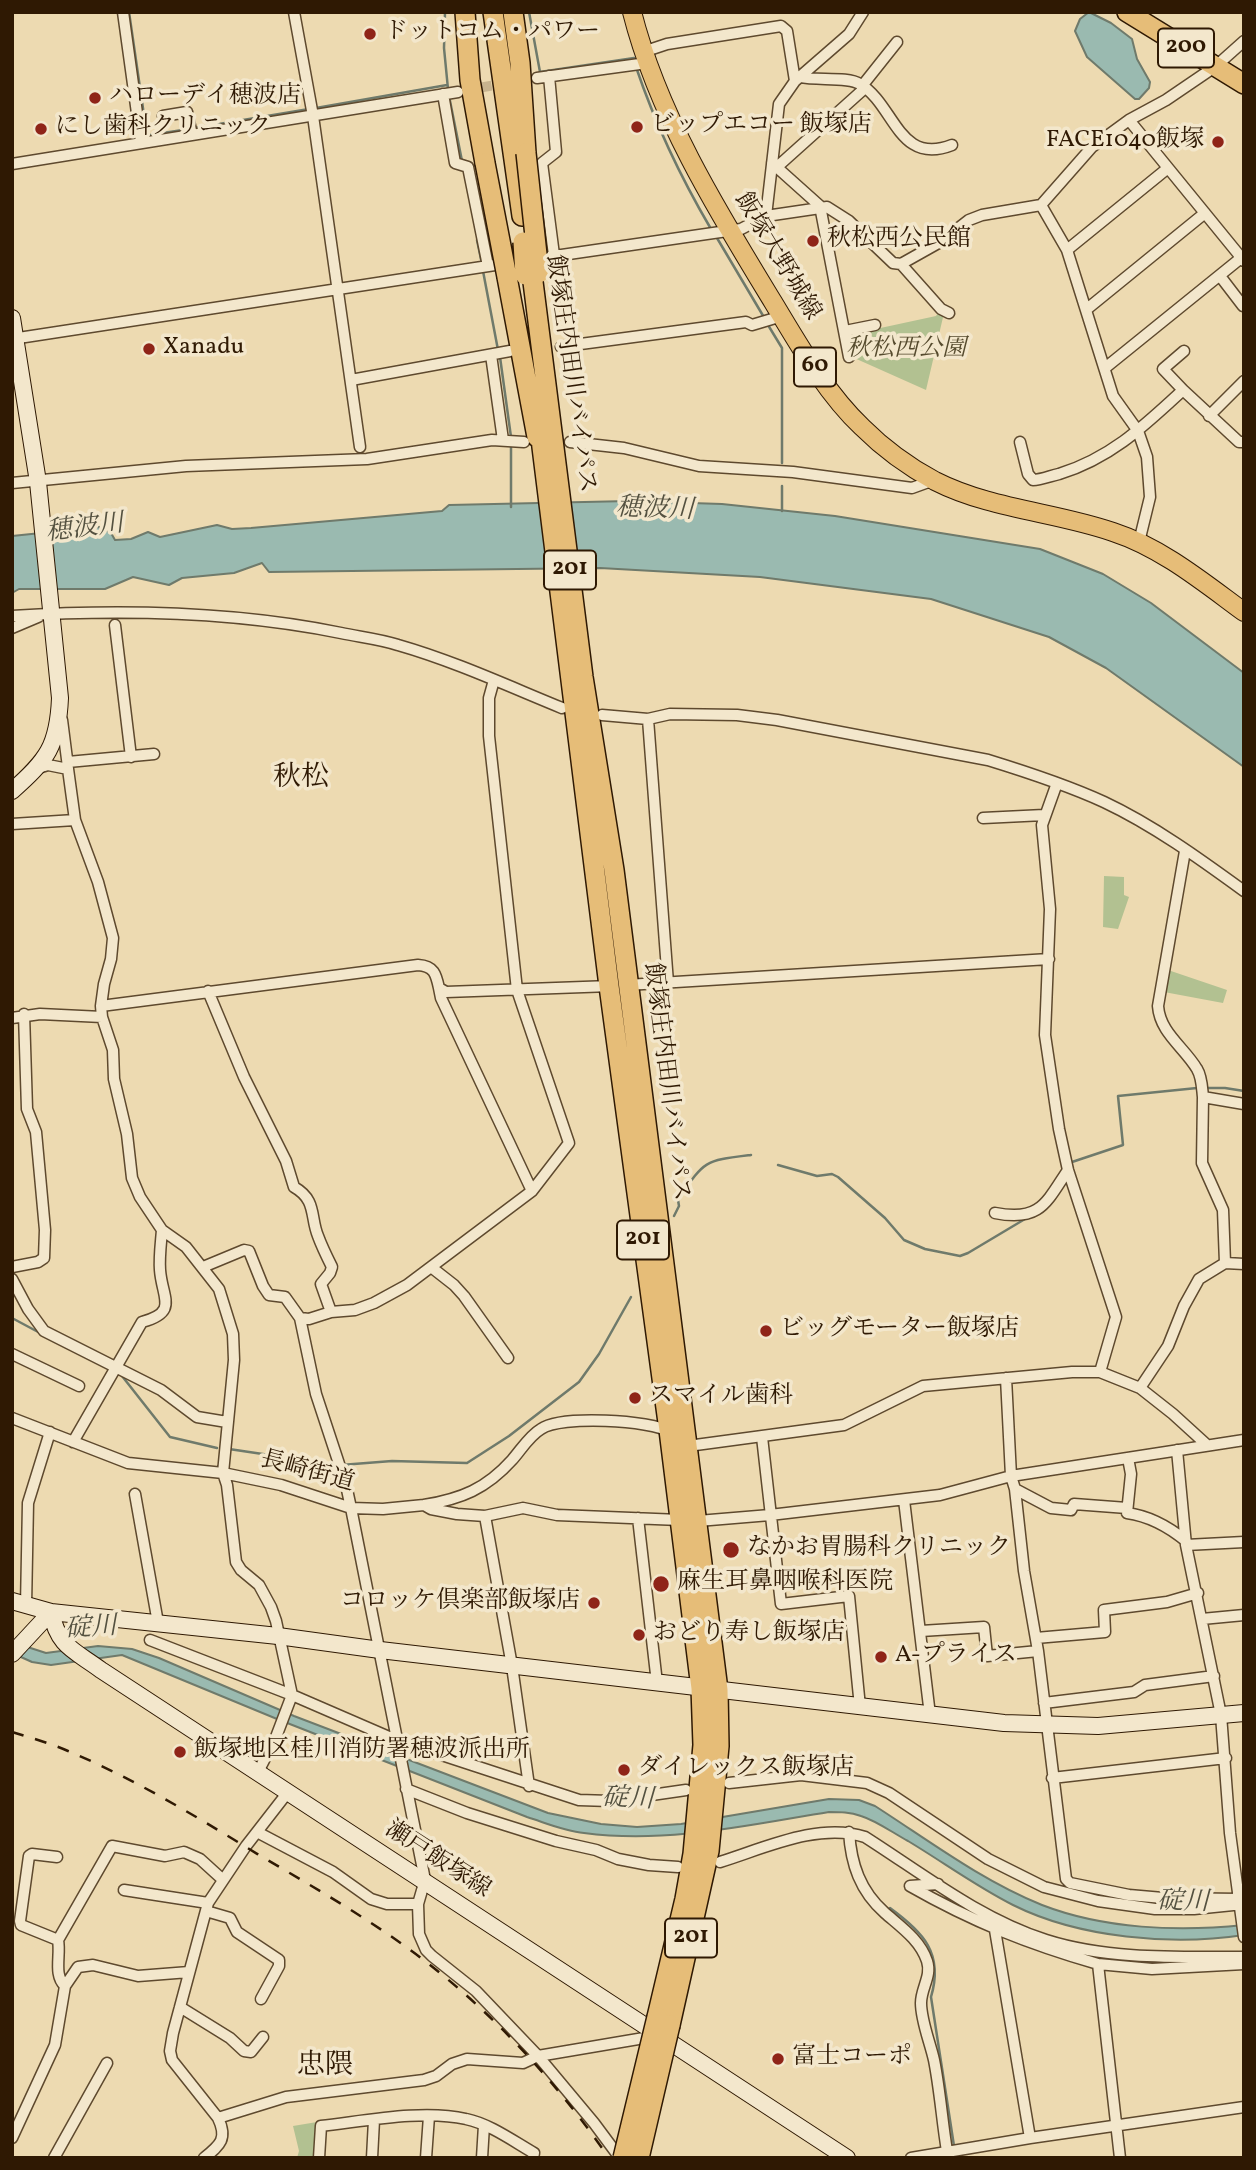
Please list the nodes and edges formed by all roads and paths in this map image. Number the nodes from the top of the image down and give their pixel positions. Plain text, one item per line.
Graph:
1 (123, 12) edge
2 (294, 12) edge
3 (465, 12) edge
4 (493, 12) edge
5 (513, 12) edge
6 (632, 12) edge
7 (863, 12) edge
8 (1127, 12) edge
9 (1152, 12) edge
10 (1244, 41) edge
11 (897, 42) dead end
12 (640, 61) junction
13 (1221, 62) junction
14 (1244, 69) edge
15 (797, 79) junction
16 (1244, 84) edge
17 (864, 87) junction
18 (312, 111) junction
19 (163, 116) dead end
20 (1129, 120) junction
21 (191, 130) junction
22 (141, 142) junction
23 (952, 145) dead end
24 (520, 155) junction
25 (12, 164) edge
26 (775, 165) junction
27 (1168, 168) junction
28 (1041, 205) junction
29 (820, 206) junction
30 (1205, 213) junction
31 (766, 216) junction
32 (726, 230) junction
33 (1067, 250) junction
34 (556, 255) junction
35 (1243, 260) edge
36 (901, 264) junction
37 (485, 267) junction
38 (526, 275) junction
39 (1220, 276) junction
40 (338, 288) junction
41 (1243, 306) edge
42 (1087, 309) junction
43 (950, 313) dead end
44 (12, 318) edge
45 (778, 318) junction
46 (875, 325) dead end
47 (845, 331) junction
48 (14, 339) edge
49 (573, 345) junction
50 (561, 347) dead end
51 (1184, 351) dead end
52 (849, 357) dead end
53 (1105, 368) junction
54 (351, 380) junction
55 (1244, 381) edge
56 (1183, 390) junction
57 (1209, 416) junction
58 (1138, 431) junction
59 (570, 442) dead end
60 (1020, 442) dead end
61 (1244, 442) edge
62 (360, 447) dead end
63 (550, 465) junction
64 (934, 480) junction
65 (38, 482) junction
66 (12, 483) edge
67 (1139, 542) junction
68 (48, 612) junction
69 (1244, 612) edge
70 (12, 616) edge
71 (114, 625) dead end
72 (12, 628) edge
73 (494, 680) junction
74 (60, 698) junction
75 (562, 708) dead end
76 (602, 715) dead end
77 (648, 719) junction
78 (154, 754) dead end
79 (131, 758) junction
80 (68, 766) junction
81 (38, 768) junction
82 (1057, 783) junction
83 (12, 791) edge
84 (1044, 815) junction
85 (983, 818) dead end
86 (75, 820) junction
87 (12, 824) edge
88 (1185, 851) junction
89 (1244, 891) edge
90 (1049, 958) junction
91 (668, 983) junction
92 (618, 986) junction
93 (439, 988) junction
94 (517, 990) junction
95 (208, 991) junction
96 (101, 1012) junction
97 (24, 1014) junction
98 (12, 1018) edge
99 (1203, 1097) junction
100 (1244, 1104) edge
101 (1068, 1170) junction
102 (532, 1191) junction
103 (995, 1213) dead end
104 (162, 1230) junction
105 (1225, 1263) junction
106 (1244, 1264) edge
107 (12, 1267) edge
108 (203, 1267) junction
109 (431, 1268) junction
110 (12, 1279) edge
111 (331, 1312) junction
112 (300, 1318) junction
113 (12, 1354) edge
114 (508, 1358) dead end
115 (115, 1368) junction
116 (1100, 1372) junction
117 (1006, 1378) junction
118 (79, 1386) dead end
119 (1140, 1388) junction
120 (12, 1418) edge
121 (227, 1422) junction
122 (669, 1430) junction
123 (50, 1432) junction
124 (762, 1437) junction
125 (1244, 1440) edge
126 (73, 1442) junction
127 (688, 1446) junction
128 (1207, 1446) junction
129 (1177, 1450) junction
130 (1128, 1458) junction
131 (223, 1473) junction
132 (1011, 1476) junction
133 (1015, 1489) junction
134 (135, 1494) dead end
135 (904, 1500) junction
136 (424, 1505) junction
137 (351, 1508) junction
138 (1128, 1508) junction
139 (770, 1515) junction
140 (485, 1516) junction
141 (638, 1518) junction
142 (689, 1520) junction
143 (1244, 1542) edge
144 (1186, 1543) junction
145 (1198, 1593) junction
146 (19, 1604) edge
147 (51, 1612) junction
148 (1244, 1615) edge
149 (1202, 1619) junction
150 (158, 1623) junction
151 (921, 1632) junction
152 (278, 1636) junction
153 (1036, 1638) junction
154 (150, 1640) dead end
155 (380, 1650) junction
156 (1038, 1651) junction
157 (12, 1654) edge
158 (512, 1666) junction
159 (1214, 1676) junction
160 (657, 1684) junction
161 (710, 1689) junction
162 (292, 1697) junction
163 (1044, 1703) junction
164 (860, 1707) junction
165 (1244, 1713) edge
166 (930, 1715) junction
167 (1221, 1715) junction
168 (1046, 1726) junction
169 (396, 1742) junction
170 (1226, 1758) junction
171 (258, 1772) junction
172 (1052, 1777) junction
173 (729, 1783) dead end
174 (529, 1786) junction
175 (405, 1787) junction
176 (686, 1790) dead end
177 (288, 1792) junction
178 (257, 1832) junction
179 (849, 1832) junction
180 (57, 1857) dead end
181 (700, 1858) junction
182 (222, 1879) junction
183 (425, 1880) junction
184 (938, 1884) junction
185 (124, 1890) dead end
186 (418, 1904) junction
187 (1241, 1904) edge
188 (207, 1907) junction
189 (995, 1930) junction
190 (1244, 1937) edge
191 (58, 1940) junction
192 (1244, 1957) edge
193 (1098, 1964) junction
194 (1244, 1964) edge
195 (189, 1972) junction
196 (65, 1986) junction
197 (261, 1999) dead end
198 (180, 2007) junction
199 (663, 2026) junction
200 (263, 2037) dead end
201 (538, 2056) junction
202 (107, 2063) dead end
203 (1244, 2107) edge
204 (429, 2116) junction
205 (218, 2118) junction
206 (374, 2120) junction
207 (484, 2125) junction
208 (1116, 2126) junction
209 (12, 2138) edge
210 (1030, 2138) junction
211 (951, 2150) junction
212 (54, 2158) edge
213 (204, 2158) edge
214 (320, 2158) edge
215 (372, 2158) edge
216 (426, 2158) edge
217 (482, 2158) edge
218 (533, 2158) edge
219 (622, 2158) edge
220 (639, 2158) edge
221 (846, 2158) edge
222 (911, 2158) edge
223 (1120, 2158) edge

1 - 22 street
2 - 18 street
3 - 38 highway, bridge
4 - 24 highway, 飯塚庄内田川バイパス / 201
5 - 24 highway
6 - 12 main road, 飯塚大野城線 / 60
7 - 15 street
8 - 13 highway, 200
9 - 13 highway, 200
10 - 13 street
11 - 17 street
12 - 15 street
12 - 32 main road, 飯塚大野城線 / 60
12 - 34 street
13 - 14 highway, 200
13 - 16 highway, 200
13 - 20 street
15 - 17 street
15 - 26 street
17 - 23 street
17 - 26 street
18 - 21 street
18 - 37 street
18 - 40 street
19 - 21 street
20 - 27 street
20 - 28 street
21 - 22 street
22 - 25 street
24 - 38 highway, bridge
24 - 38 highway, 飯塚庄内田川バイパス / 201
26 - 29 street
26 - 31 street
27 - 30 street
27 - 33 street
28 - 33 street
28 - 36 street
29 - 31 street
29 - 36 street
29 - 47 street
30 - 35 street
30 - 42 street
31 - 32 street
32 - 34 street
32 - 45 main road, 飯塚大野城線 / 60
33 - 42 street
34 - 37 street
34 - 49 street
35 - 39 street
36 - 43 street
37 - 40 street
38 - 63 highway, 飯塚庄内田川バイパス / 201
38 - 63 highway, 飯塚庄内田川バイパス / 201
39 - 41 street
39 - 53 street
40 - 48 street
40 - 54 street
42 - 53 street
44 - 48 street
45 - 49 street
45 - 64 main road, 飯塚大野城線 / 60
46 - 47 street
47 - 52 street
48 - 65 street
49 - 50 street
51 - 56 street
53 - 58 street
54 - 62 street
54 - 65 street
55 - 57 street
56 - 57 street
56 - 58 street
57 - 61 street
58 - 60 street
58 - 67 street
59 - 64 street
63 - 92 highway, 飯塚庄内田川バイパス / 201
64 - 67 main road, 飯塚大野城線 / 60
65 - 66 street
65 - 68 street
67 - 69 main road, 飯塚大野城線 / 60
68 - 70 street
68 - 72 street
68 - 73 street
68 - 74 street
71 - 79 street
73 - 75 street
73 - 94 street
74 - 80 street
74 - 81 street
76 - 77 street
77 - 82 street
77 - 91 street
78 - 79 street
79 - 80 street
80 - 81 street
80 - 86 street
81 - 83 street
82 - 84 street
82 - 88 street
84 - 85 street
84 - 90 street
86 - 87 street
86 - 96 street
88 - 89 street
88 - 99 street
90 - 91 street
90 - 101 street
91 - 92 street
92 - 94 street
92 - 122 highway, 飯塚庄内田川バイパス / 201
92 - 127 highway, 飯塚庄内田川バイパス / 201
93 - 94 street
93 - 95 street
93 - 102 street
94 - 102 street
95 - 96 street
95 - 111 street
96 - 97 street
96 - 104 street
97 - 98 street
97 - 107 street
99 - 100 street
99 - 105 street
101 - 103 street
101 - 116 street
102 - 109 street
104 - 108 street
104 - 115 street
105 - 106 street
105 - 119 street
108 - 112 street
108 - 121 street
109 - 111 street
109 - 114 street
110 - 115 street
111 - 112 street
112 - 137 street
113 - 118 street
115 - 121 street
115 - 126 street
116 - 117 street
116 - 119 street
117 - 124 street
117 - 132 street
119 - 128 street
120 - 123 street, 長崎街道
121 - 131 street
122 - 127 street
122 - 136 street
122 - 142 highway, 飯塚庄内田川バイパス / 201
123 - 126 street, 長崎街道
123 - 146 street
124 - 127 street
124 - 139 street
125 - 128 street, 長崎街道
126 - 131 street, 長崎街道
127 - 142 highway, 飯塚庄内田川バイパス / 201
128 - 129 street, 長崎街道
129 - 130 street, 長崎街道
129 - 144 street
130 - 132 street, 長崎街道
130 - 138 street
131 - 137 street, 長崎街道
131 - 152 street
132 - 133 street
132 - 135 street, 長崎街道
133 - 138 street
133 - 153 street
134 - 150 street
135 - 139 street, 長崎街道
135 - 151 street
136 - 137 street, 長崎街道
136 - 140 street, 長崎街道
137 - 155 street
138 - 144 street
139 - 142 street, 長崎街道
139 - 164 street
140 - 141 street, 長崎街道
140 - 158 street
141 - 142 street, 長崎街道
141 - 160 street
142 - 161 highway, 飯塚庄内田川バイパス / 201
143 - 144 street
144 - 145 street
145 - 149 street
145 - 153 street
146 - 147 street
147 - 150 street
147 - 157 street
147 - 171 street, 瀬戸飯塚線
148 - 149 street
149 - 159 street
150 - 152 street
151 - 156 street
151 - 166 street
152 - 155 street
152 - 162 street
153 - 156 street
154 - 162 street
155 - 158 street
155 - 169 street
156 - 163 street
158 - 160 street
158 - 174 street
159 - 163 street
159 - 167 street
160 - 161 street
161 - 164 street
161 - 181 highway, 飯塚庄内田川バイパス / 201
162 - 169 street
162 - 171 street
163 - 168 street
164 - 166 street
165 - 167 street
166 - 168 street
167 - 168 street
167 - 170 street
168 - 172 street
169 - 174 street
169 - 175 street
170 - 172 street
170 - 187 street
171 - 177 street, 瀬戸飯塚線
172 - 187 street
173 - 187 street
174 - 176 street
175 - 181 street
175 - 183 street
177 - 178 street
177 - 183 street, 瀬戸飯塚線
178 - 182 street
178 - 186 street
179 - 181 street
179 - 184 street
179 - 211 street
180 - 191 street
181 - 199 highway, 飯塚庄内田川バイパス / 201
182 - 188 street
182 - 191 street
183 - 186 street
183 - 199 street, 瀬戸飯塚線
184 - 189 street
184 - 192 street
185 - 188 street
186 - 201 street
187 - 190 street
188 - 195 street
188 - 197 street
189 - 193 street
189 - 210 street
191 - 196 street
193 - 194 street
193 - 208 street
195 - 196 street
195 - 198 street
196 - 209 street
198 - 200 street
198 - 205 street
199 - 201 street
199 - 219 highway, 飯塚庄内田川バイパス / 201, bridge
199 - 220 highway, 飯塚庄内田川バイパス / 201, bridge
199 - 221 street, 瀬戸飯塚線
201 - 205 street
201 - 219 street
202 - 212 street
203 - 208 street
204 - 206 street
204 - 207 street
204 - 216 street
205 - 213 street
206 - 214 street
206 - 215 street
207 - 217 street
207 - 218 street
208 - 210 street
208 - 223 street
210 - 211 street
211 - 222 street

